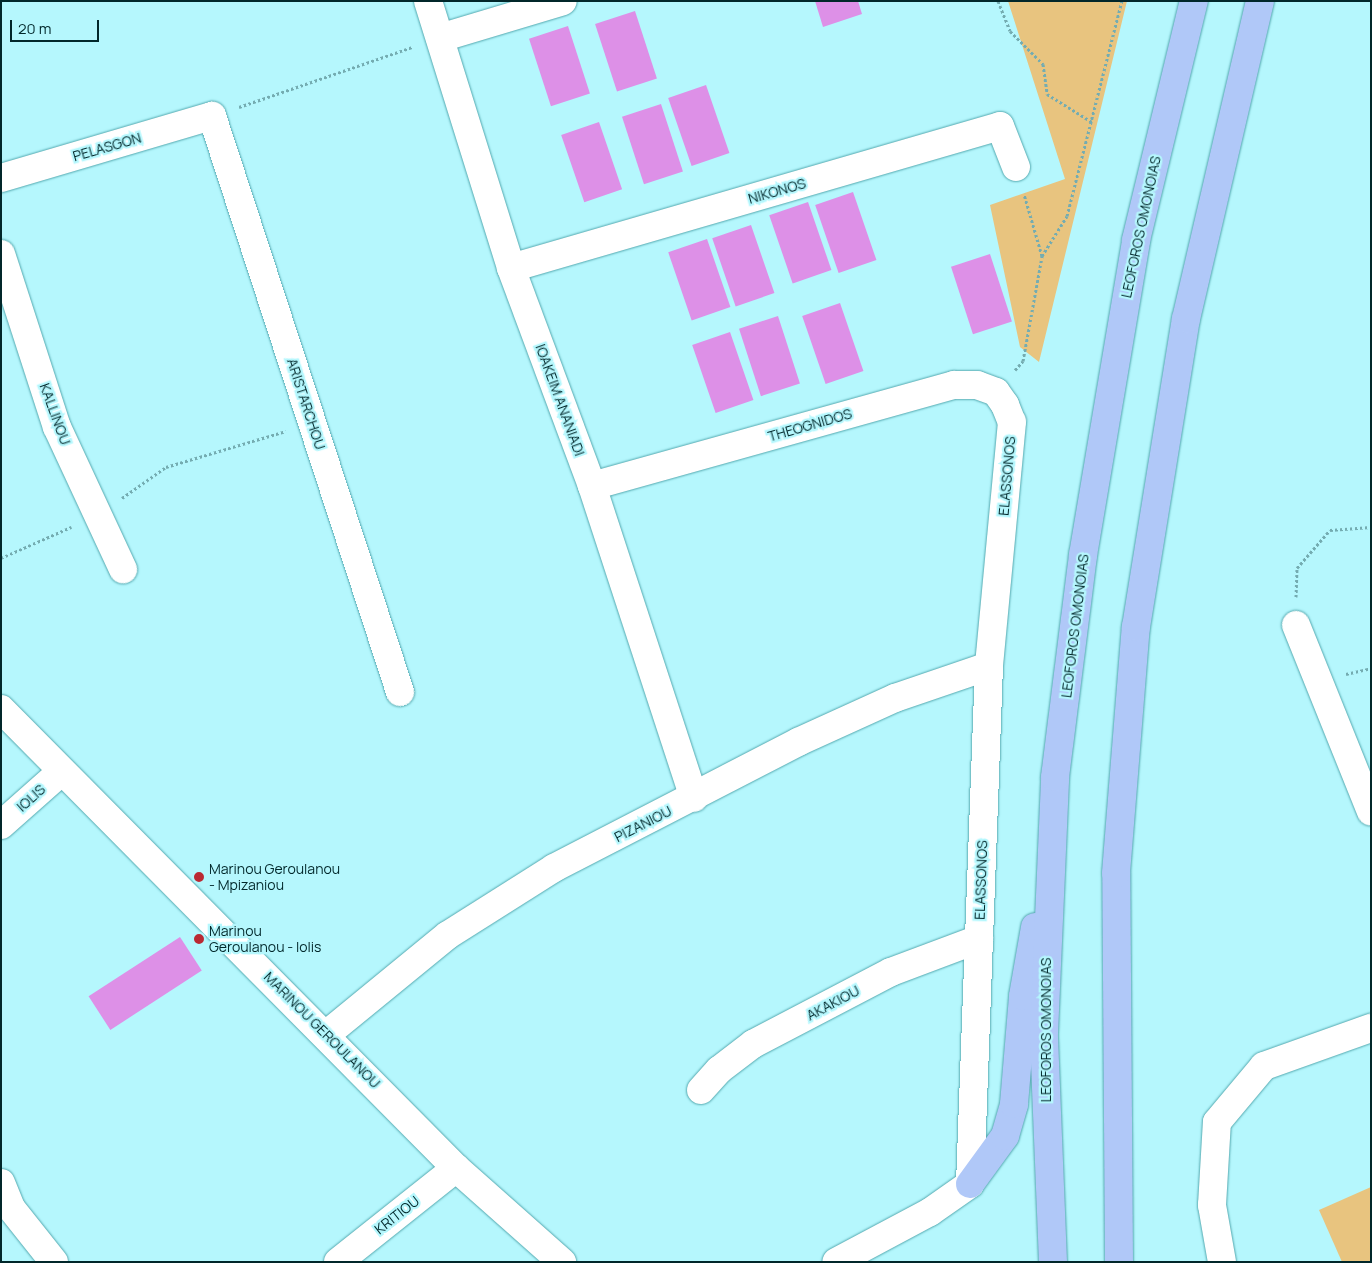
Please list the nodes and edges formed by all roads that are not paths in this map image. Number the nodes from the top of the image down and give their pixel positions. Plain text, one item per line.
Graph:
1 (428, 1) edge
2 (563, 1) edge
3 (1194, 1) edge
4 (1260, 1) edge
5 (440, 38) junction
6 (212, 116) joint
7 (1016, 167) road end
8 (1, 178) edge
9 (1, 254) edge
10 (511, 268) junction
11 (996, 392) joint
12 (592, 486) junction
13 (123, 569) dead end
14 (1296, 625) road end
15 (989, 666) junction
16 (400, 692) dead end
17 (1, 709) edge
18 (62, 771) junction
19 (694, 798) junction
20 (1371, 812) edge
21 (1, 825) edge
22 (1049, 888) junction
23 (979, 939) junction
24 (1371, 1028) edge
25 (327, 1034) junction
26 (701, 1090) dead end
27 (456, 1168) junction
28 (1, 1182) edge
29 (970, 1184) junction
30 (54, 1262) edge
31 (338, 1262) edge
32 (562, 1262) edge
33 (836, 1262) edge
34 (1053, 1262) edge
35 (1119, 1262) edge
36 (1222, 1262) edge

1 - 5 street, IOAKEIM ANANIADI
2 - 5 street
3 - 22 main road, LEOFOROS OMONOIAS
4 - 35 main road
5 - 10 street, IOAKEIM ANANIADI
6 - 8 street, PELASGON
6 - 16 street, ARISTARCHOU
7 - 10 street, NIKONOS
9 - 13 street, KALLINOU
10 - 12 street, IOAKEIM ANANIADI
11 - 12 street, THEOGNIDOS
11 - 15 street, ELASSONOS
12 - 19 street, IOAKEIM ANANIADI
14 - 20 street
15 - 19 street, PIZANIOU
15 - 23 street, ELASSONOS
17 - 18 street, MARINOU GEROULANOU
18 - 21 street, IOLIS
18 - 25 street, MARINOU GEROULANOU
19 - 25 street, PIZANIOU
22 - 29 main road
22 - 34 main road, LEOFOROS OMONOIAS
23 - 26 street, AKAKIOU
23 - 29 street, ELASSONOS
24 - 36 street
25 - 27 street, MARINOU GEROULANOU
27 - 31 street, KRITIOU
27 - 32 street, MARINOU GEROULANOU
28 - 30 street
29 - 33 street

